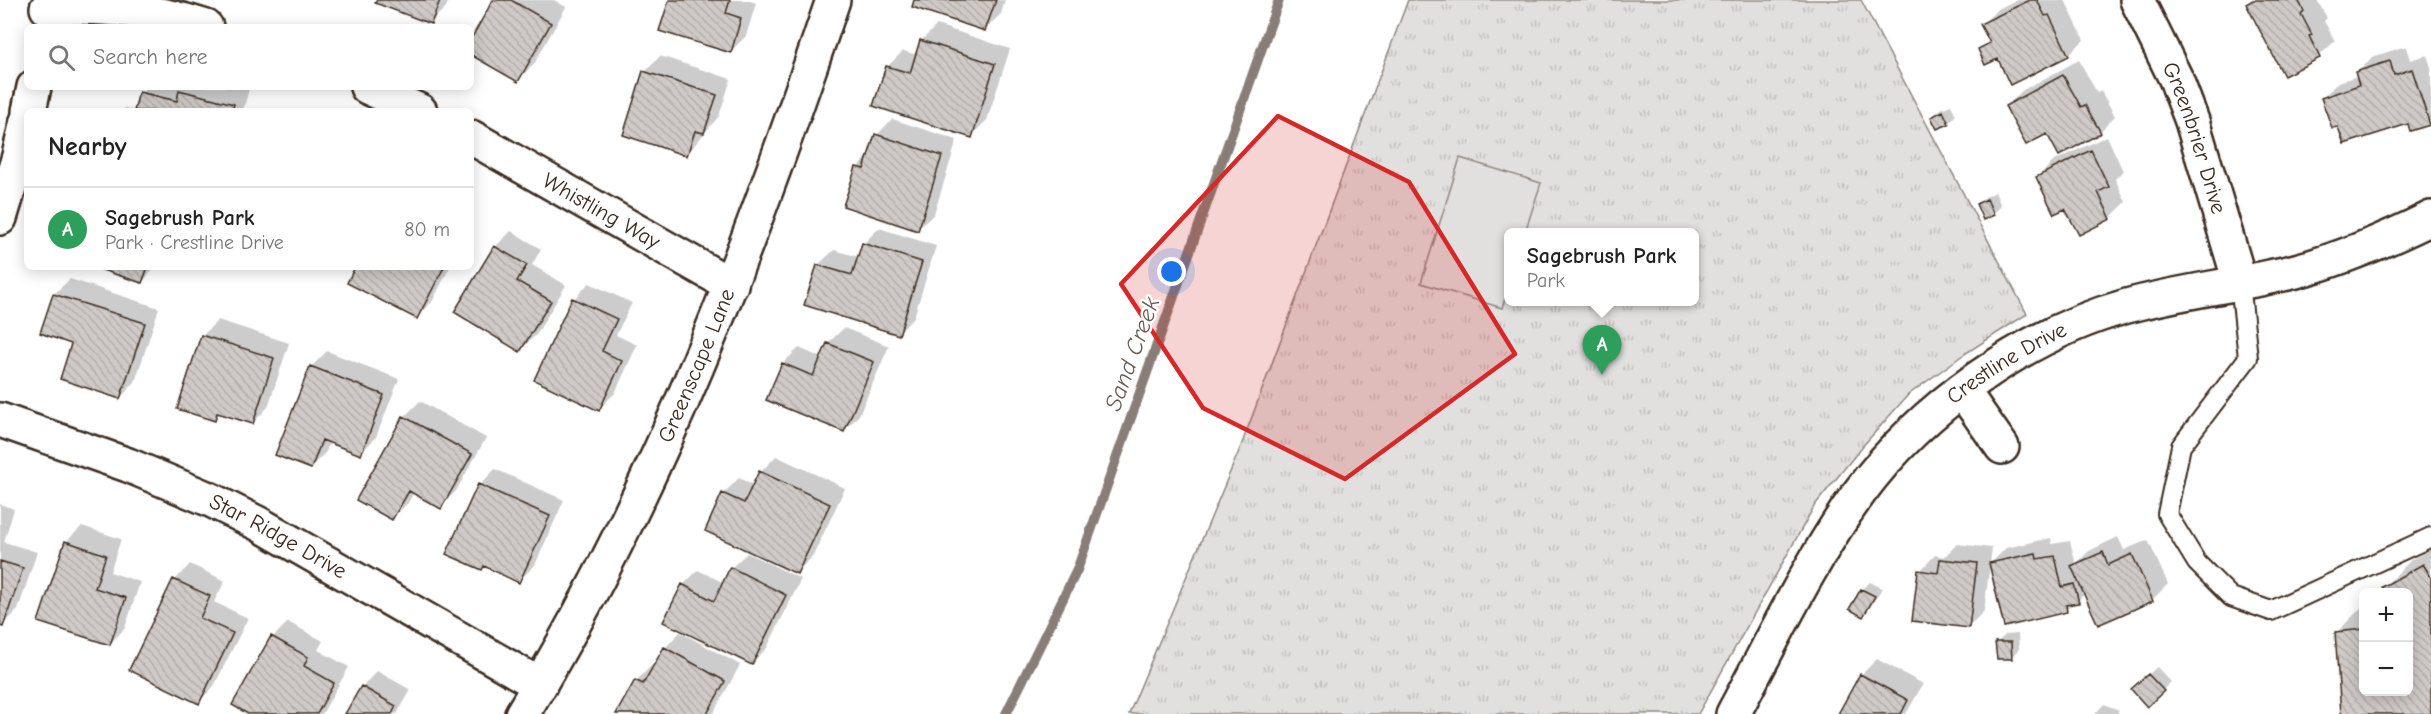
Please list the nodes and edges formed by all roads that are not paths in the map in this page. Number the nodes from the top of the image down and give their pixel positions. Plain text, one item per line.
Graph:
1 (833, 0) edge
2 (2137, 0) edge
3 (46, 12) edge
4 (192, 24) edge
5 (33, 90) edge
6 (374, 90) edge
7 (30, 108) edge
8 (413, 108) edge
9 (24, 136) edge
10 (474, 139) edge
11 (0, 218) edge
12 (2431, 218) edge
13 (2240, 282) junction
14 (731, 285) junction
15 (1962, 390) junction
16 (0, 420) edge
17 (2002, 447) dead end
18 (2431, 537) edge
19 (540, 685) junction
20 (522, 714) edge
21 (1733, 714) edge

1 - 14 street, Greenscape Lane
2 - 13 street, Greenbrier Drive
3 - 4 street
5 - 7 street
6 - 8 street
9 - 11 street
10 - 14 street, Whistling Way
12 - 13 street, Crestline Drive
13 - 15 street, Crestline Drive
13 - 18 lane
14 - 19 street, Greenscape Lane
15 - 17 street
15 - 21 street, Crestline Drive
16 - 19 street, Star Ridge Drive
19 - 20 street, Greenscape Lane

